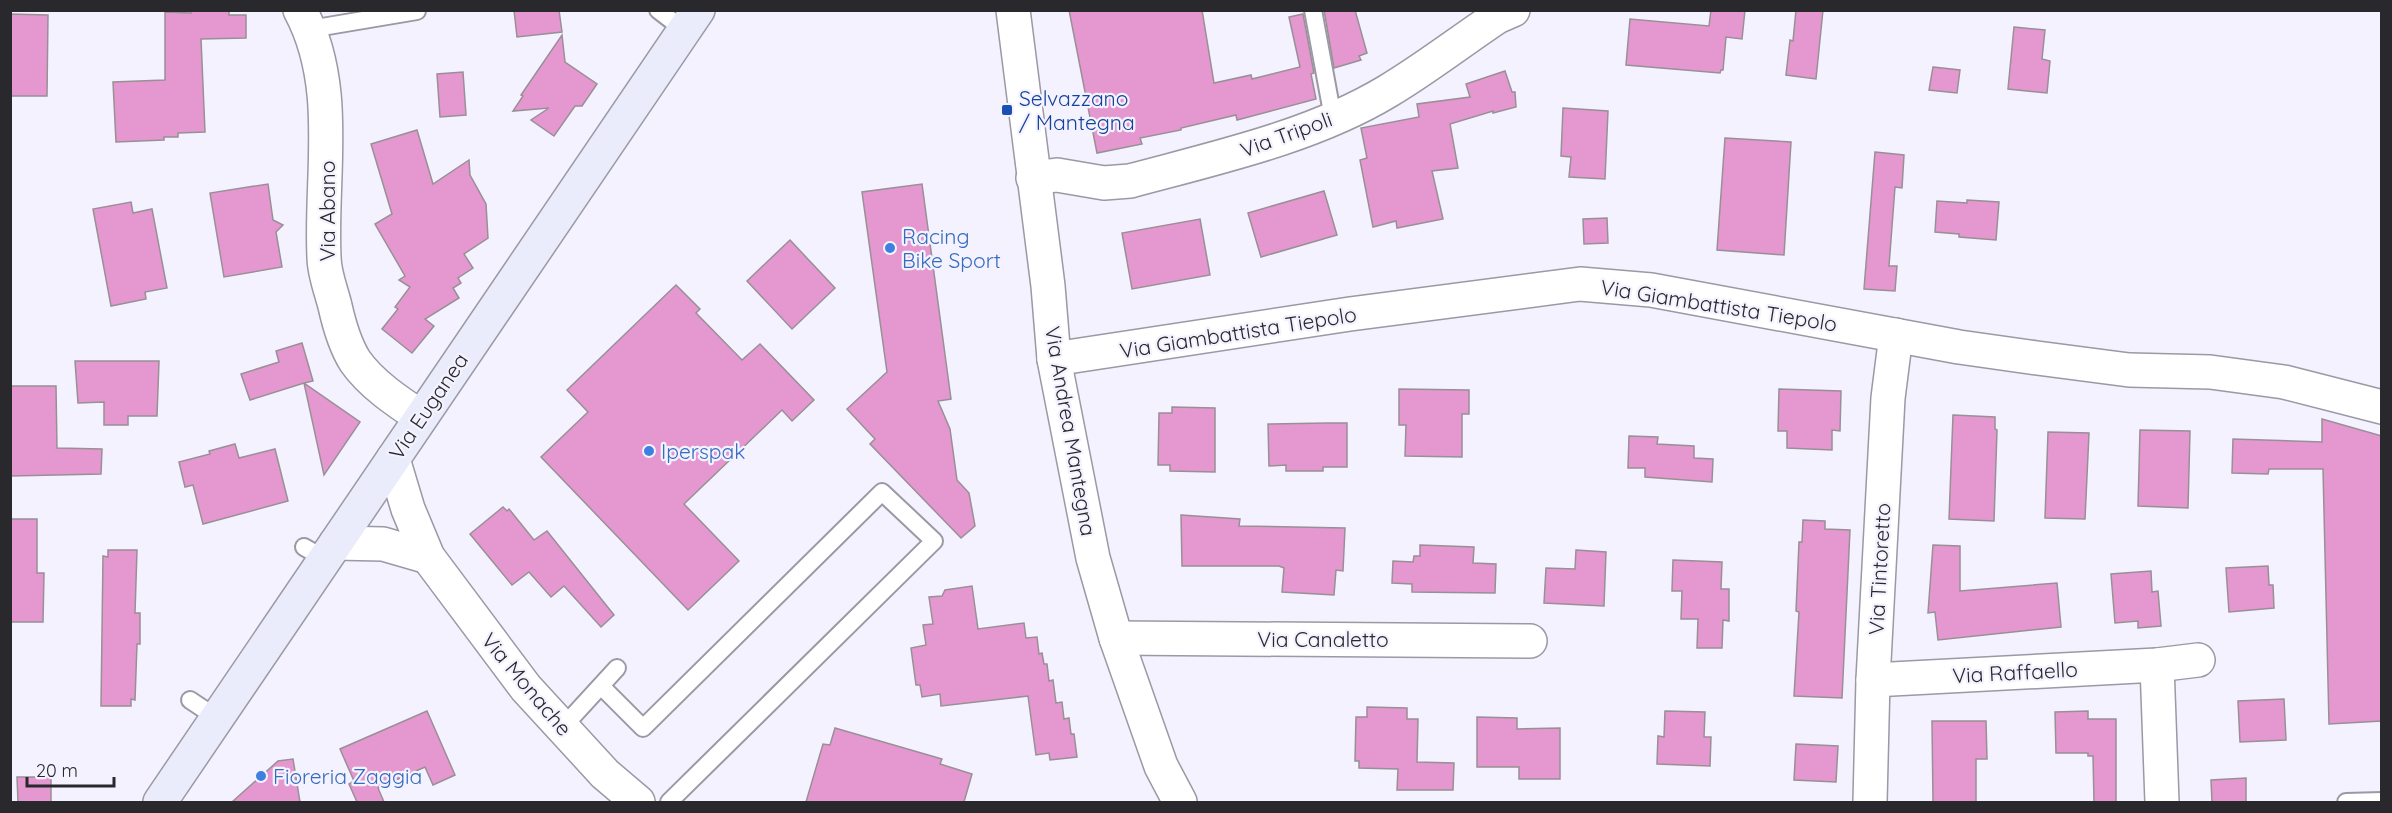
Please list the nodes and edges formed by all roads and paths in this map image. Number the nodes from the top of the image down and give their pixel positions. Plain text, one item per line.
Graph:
1 (658, 10) edge
2 (1013, 10) edge
3 (1313, 10) edge
4 (1513, 10) edge
5 (417, 11) edge
6 (305, 20) edge
7 (691, 20) edge
8 (1333, 118) junction
9 (1033, 178) junction
10 (1896, 335) junction
11 (1054, 359) junction
12 (2382, 407) edge
13 (421, 417) junction
14 (393, 459) junction
15 (322, 550) junction
16 (428, 557) junction
17 (1116, 638) junction
18 (1530, 641) dead end
19 (2198, 660) dead end
20 (2157, 665) junction
21 (617, 668) dead end
22 (1873, 680) junction
23 (602, 686) junction
24 (190, 700) dead end
25 (217, 718) junction
26 (562, 728) junction
27 (2382, 801) edge
28 (160, 802) edge
29 (638, 802) edge
30 (669, 802) edge
31 (1180, 802) edge
32 (1870, 802) edge
33 (2162, 802) edge
34 (2346, 802) edge

1 - 7 lane
2 - 9 street, Via Andrea Mantegna
3 - 8 lane
4 - 8 street, Via Tripoli
5 - 6 lane
6 - 13 street, Via Abano
7 - 13 street, Via Euganea
8 - 9 street, Via Tripoli
9 - 11 street, Via Andrea Mantegna
10 - 11 street, Via Giambattista Tiepolo
10 - 12 street, Via Giambattista Tiepolo
10 - 22 street, Via Tintoretto
11 - 17 street, Via Andrea Mantegna
13 - 14 street, Via Euganea
14 - 15 street, Via Euganea
14 - 16 street, Via Monache
15 - 16 street
15 - 25 street, Via Euganea
16 - 26 street, Via Monache
17 - 18 street, Via Canaletto
17 - 31 street, Via Andrea Mantegna
19 - 20 street, Via Raffaello
20 - 22 street, Via Raffaello
20 - 33 street
21 - 23 lane
22 - 32 street, Via Tintoretto
23 - 26 lane
23 - 30 lane
24 - 25 lane
25 - 28 street, Via Euganea
26 - 29 street, Via Monache
27 - 34 lane

